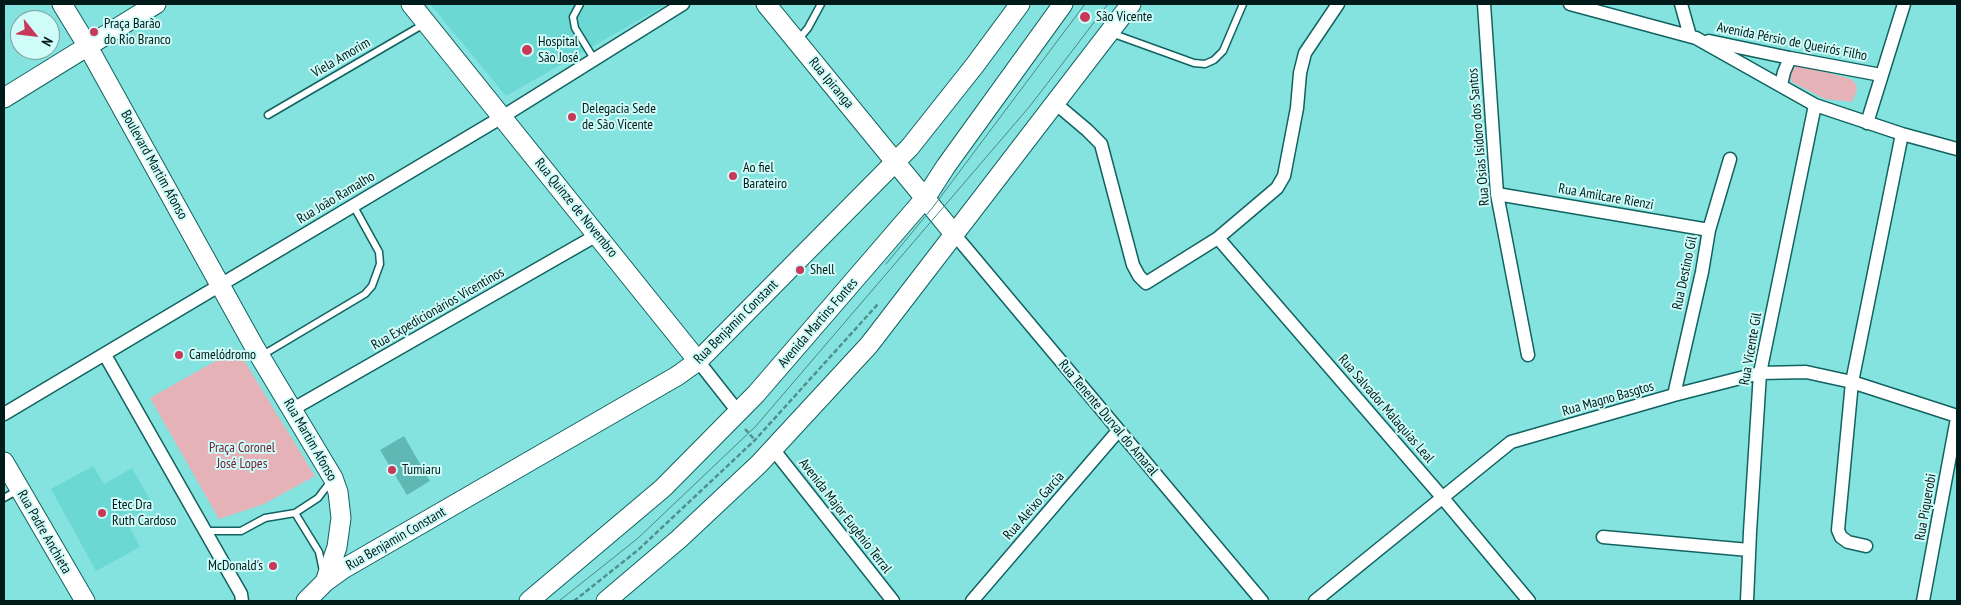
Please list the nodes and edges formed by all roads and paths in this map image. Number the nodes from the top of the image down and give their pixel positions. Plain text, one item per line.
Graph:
1 (62, 4) edge
2 (156, 4) edge
3 (411, 4) edge
4 (580, 4) edge
5 (683, 4) edge
6 (766, 4) edge
7 (821, 4) edge
8 (1020, 4) edge
9 (1063, 4) edge
10 (1131, 4) edge
11 (1243, 4) edge
12 (1338, 4) edge
13 (1484, 4) edge
14 (1570, 4) edge
15 (1681, 4) edge
16 (1904, 4) edge
17 (426, 22) junction
18 (1109, 33) junction
19 (1693, 37) junction
20 (797, 42) junction
21 (87, 45) junction
22 (1790, 58) junction
23 (594, 59) junction
24 (1881, 75) junction
25 (1781, 86) junction
26 (4, 98) edge
27 (1055, 103) junction
28 (1815, 105) junction
29 (268, 115) dead end
30 (502, 117) junction
31 (1867, 123) junction
32 (1902, 134) junction
33 (1957, 149) edge
34 (1730, 159) dead end
35 (896, 162) junction
36 (1497, 194) junction
37 (926, 197) junction
38 (353, 205) junction
39 (1709, 230) junction
40 (955, 234) junction
41 (598, 235) junction
42 (1218, 238) junction
43 (221, 286) junction
44 (882, 299) dead end
45 (105, 355) junction
46 (1528, 355) dead end
47 (260, 356) junction
48 (698, 361) junction
49 (1760, 373) junction
50 (1852, 382) junction
51 (1674, 395) junction
52 (292, 409) junction
53 (4, 414) edge
54 (1957, 417) edge
55 (739, 419) junction
56 (1118, 431) junction
57 (755, 440) junction
58 (766, 447) junction
59 (4, 462) edge
60 (333, 478) junction
61 (12, 494) edge
62 (1442, 497) junction
63 (295, 513) junction
64 (206, 531) junction
65 (1604, 537) dead end
66 (1866, 546) dead end
67 (1749, 550) junction
68 (325, 582) junction
69 (243, 599) edge
70 (85, 601) edge
71 (306, 601) edge
72 (529, 601) edge
73 (574, 601) edge
74 (606, 601) edge
75 (893, 601) edge
76 (972, 601) edge
77 (1262, 601) edge
78 (1315, 601) edge
79 (1530, 601) edge
80 (1748, 601) edge
81 (1923, 601) edge

1 - 21 main road
2 - 21 main road
3 - 17 main road, Rua Quinze de Novembro
4 - 23 lane
5 - 23 street, Rua João Ramalho
6 - 20 main road, Rua Ipiranga
7 - 20 lane
8 - 35 main road, Rua Benjamin Constant
9 - 37 main road, Avenida Martins Fontes
10 - 18 main road
11 - 18 lane
12 - 42 street
13 - 36 street, Rua Osias Isidoro dos Santos
14 - 19 street, Avenida Pérsio de Queirós Filho
15 - 19 street
16 - 24 street
17 - 29 lane, Viela Amorim
17 - 30 main road, Rua Quinze de Novembro
18 - 27 main road
19 - 22 street, Avenida Pérsio de Queirós Filho
19 - 25 street, Avenida Pérsio de Queirós Filho
20 - 35 main road, Rua Ipiranga
21 - 26 main road
21 - 43 main road, Boulevard Martim Afonso
22 - 24 street, Avenida Pérsio de Queirós Filho
22 - 25 street
23 - 30 street, Rua João Ramalho
24 - 31 street
25 - 28 street, Avenida Pérsio de Queirós Filho
27 - 40 main road
27 - 42 street
28 - 31 street, Avenida Pérsio de Queirós Filho
28 - 49 street, Rua Vicente Gil
30 - 38 street, Rua João Ramalho
30 - 41 main road, Rua Quinze de Novembro
31 - 32 street, Avenida Pérsio de Queirós Filho
32 - 33 street, Avenida Pérsio de Queirós Filho
32 - 50 street
34 - 39 street, Rua Destino Gil
35 - 37 main road
35 - 48 main road, Rua Benjamin Constant
36 - 39 street, Rua Amilcare Rienzi
36 - 46 street, Rua Osias Isidoro dos Santos
37 - 40 main road
37 - 55 main road, Avenida Martins Fontes
38 - 43 street, Rua João Ramalho
38 - 47 lane
39 - 51 street, Rua Destino Gil
40 - 56 street, Rua Tenente Durval do Amaral
40 - 58 main road
41 - 48 main road, Rua Quinze de Novembro
41 - 52 street, Rua Expedicionários Vicentinos
42 - 62 street, Rua Salvador Malaquias Leal
43 - 45 street, Rua João Ramalho
43 - 47 main road, Rua Martim Afonso
44 - 57 path
45 - 53 street, Rua João Ramalho
45 - 64 street
47 - 52 main road, Rua Martim Afonso
48 - 55 street, Rua Quinze de Novembro
48 - 68 main road, Rua Benjamin Constant
49 - 50 street, Rua Magno Basgtos
49 - 51 street, Rua Magno Basgtos
49 - 67 street, Rua Vicente Gil
50 - 54 street, Rua Magno Basgtos
50 - 66 street
51 - 62 street, Rua Magno Basgtos
52 - 60 main road, Rua Martim Afonso
54 - 81 street, Rua Piquerobi
55 - 57 path
55 - 72 main road, Avenida Martins Fontes
56 - 76 street, Rua Aleixo Garcia
56 - 77 street, Rua Tenente Durval do Amaral
57 - 58 path
57 - 73 path
58 - 74 main road
58 - 75 street, Avenida Major Eugênio Terral
59 - 61 main road, Rua Padre Anchieta
60 - 63 lane
60 - 68 main road, Rua Martim Afonso
61 - 70 main road, Rua Padre Anchieta
62 - 78 street, Rua Magno Basgtos
62 - 79 street, Rua Salvador Malaquias Leal
63 - 64 lane
63 - 68 lane
64 - 69 street
65 - 67 street
67 - 80 street, Rua Vicente Gil
68 - 71 main road, Rua Martim Afonso

